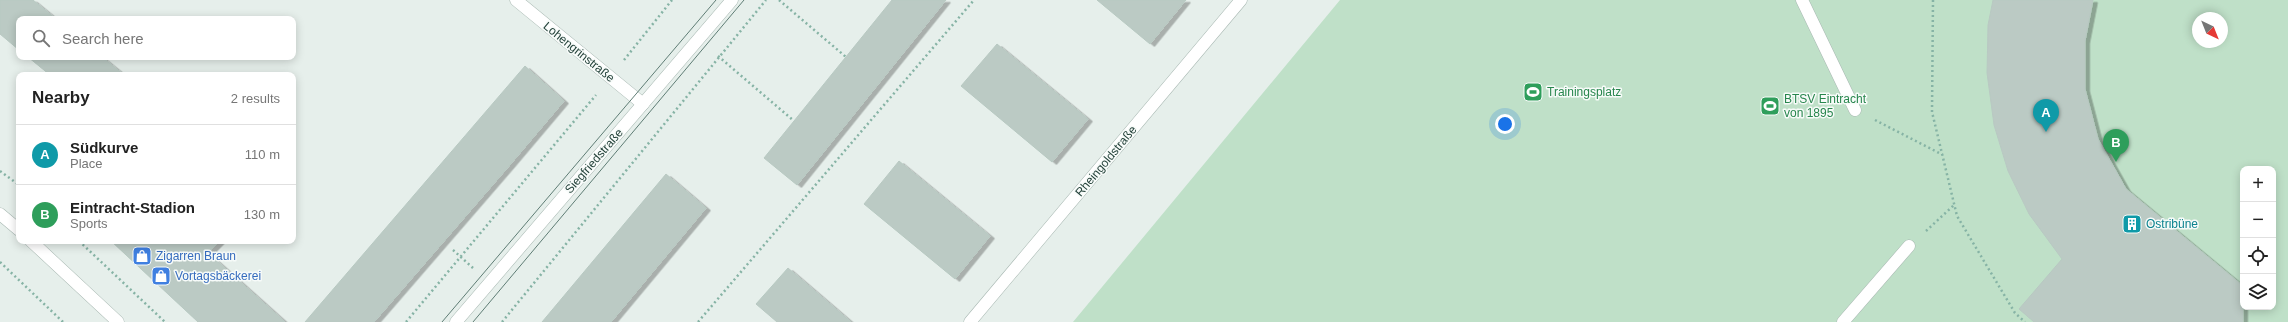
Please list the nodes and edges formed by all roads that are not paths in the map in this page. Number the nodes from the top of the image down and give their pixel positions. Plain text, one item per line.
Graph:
1 (516, 0) edge
2 (732, 0) edge
3 (1241, 0) edge
4 (1802, 0) edge
5 (643, 104) junction
6 (1855, 110) road end
7 (0, 214) edge
8 (16, 227) edge
9 (34, 244) edge
10 (1909, 246) road end
11 (118, 322) edge
12 (456, 322) edge
13 (970, 322) edge
14 (1843, 322) edge

1 - 5 street, Lohengrinstraße
2 - 5 street, Siegfriedstraße
3 - 13 street, Rheingoldstraße
4 - 6 street
5 - 12 street, Siegfriedstraße
7 - 8 street
9 - 11 street
10 - 14 street

